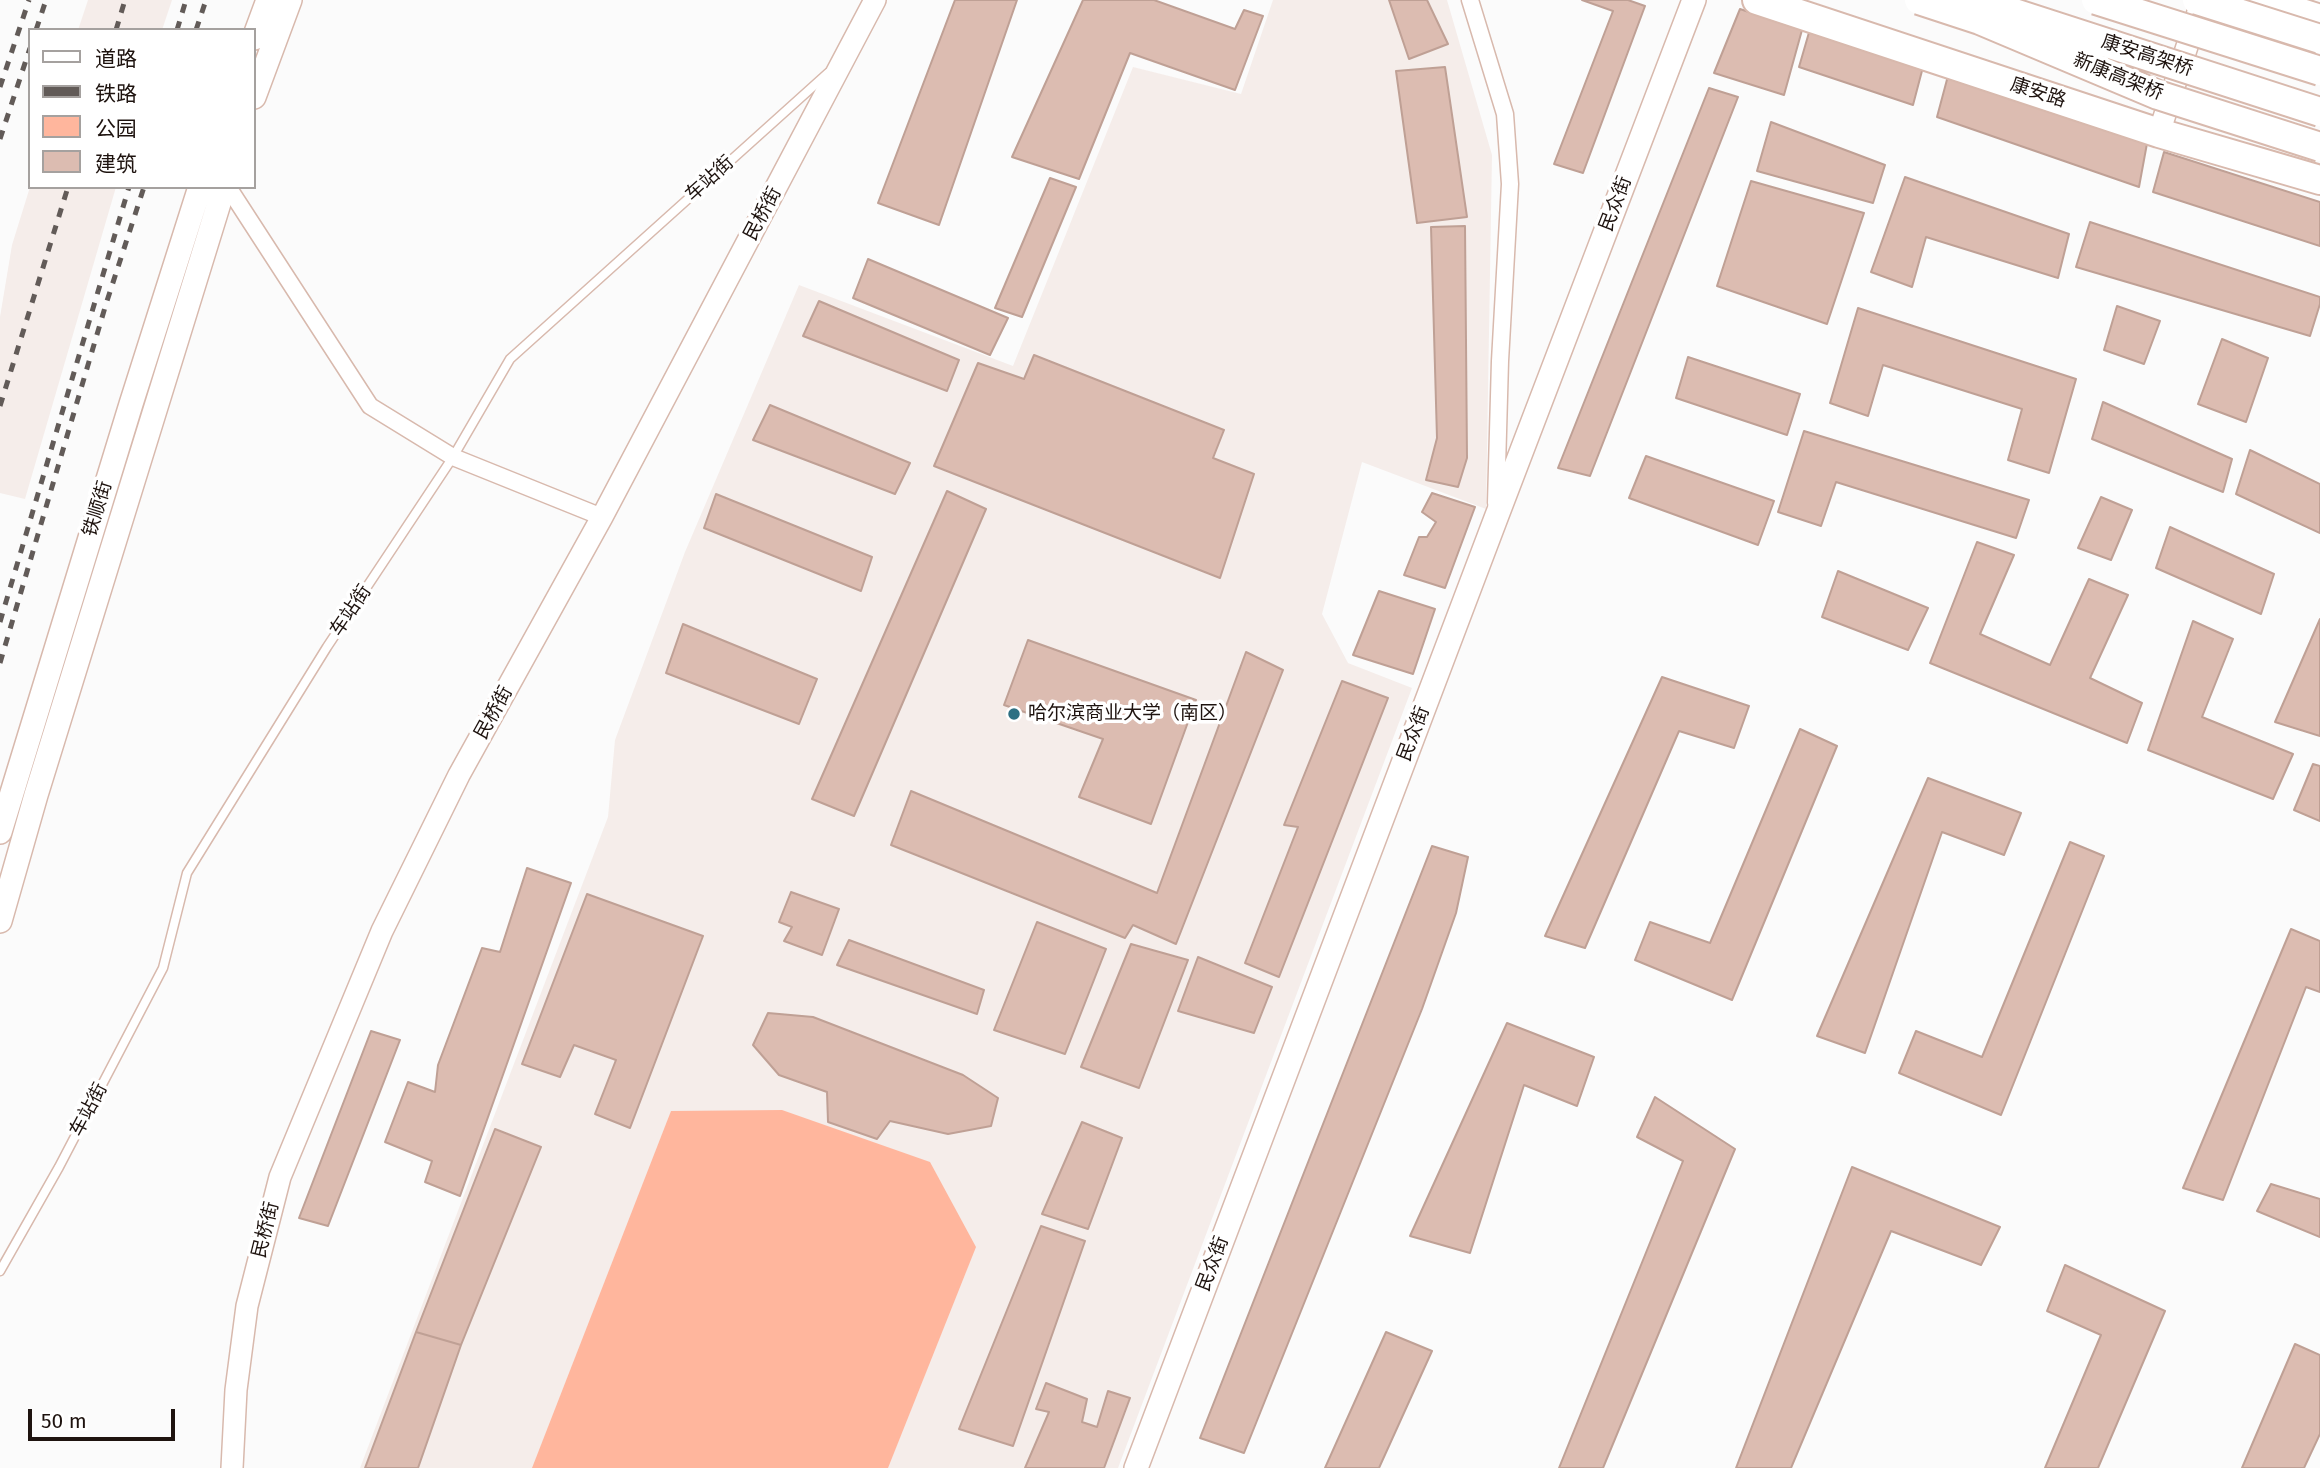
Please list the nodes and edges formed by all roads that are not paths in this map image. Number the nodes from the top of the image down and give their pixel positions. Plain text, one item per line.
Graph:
1 (268, 0) edge
2 (290, 0) edge
3 (874, 0) edge
4 (1470, 0) edge
5 (1694, 0) edge
6 (1757, 0) edge
7 (1919, 0) edge
8 (1974, 0) edge
9 (2096, 0) edge
10 (2199, 0) edge
11 (2261, 0) edge
12 (2320, 19) edge
13 (256, 33) edge
14 (2320, 39) edge
15 (847, 56) junction
16 (2320, 71) edge
17 (256, 92) edge
18 (2320, 112) edge
19 (2159, 133) junction
20 (2320, 147) edge
21 (2320, 180) edge
22 (199, 189) edge
23 (225, 189) edge
24 (227, 189) edge
25 (453, 457) junction
26 (602, 517) junction
27 (1496, 518) junction
28 (0, 832) edge
29 (0, 921) edge
30 (0, 1272) edge
31 (232, 1468) edge
32 (1136, 1468) edge

1 - 13 main road
2 - 17 main road
3 - 15 street, 民桥街
4 - 27 street
5 - 27 main road, 民众街
6 - 19 highway, 康安路
7 - 20 highway, 新康高架桥, bridge
8 - 18 highway, 康安高架桥, bridge
9 - 16 highway, 康安高架桥, bridge
10 - 14 highway, bridge
10 - 19 street
11 - 12 highway
15 - 25 lane, 车站街
15 - 26 street, 民桥街
19 - 21 highway, 康安路
22 - 28 main road, 铁顺街
23 - 29 main road
24 - 25 street
25 - 26 street
25 - 30 lane, 车站街
26 - 31 street, 民桥街
27 - 32 main road, 民众街

